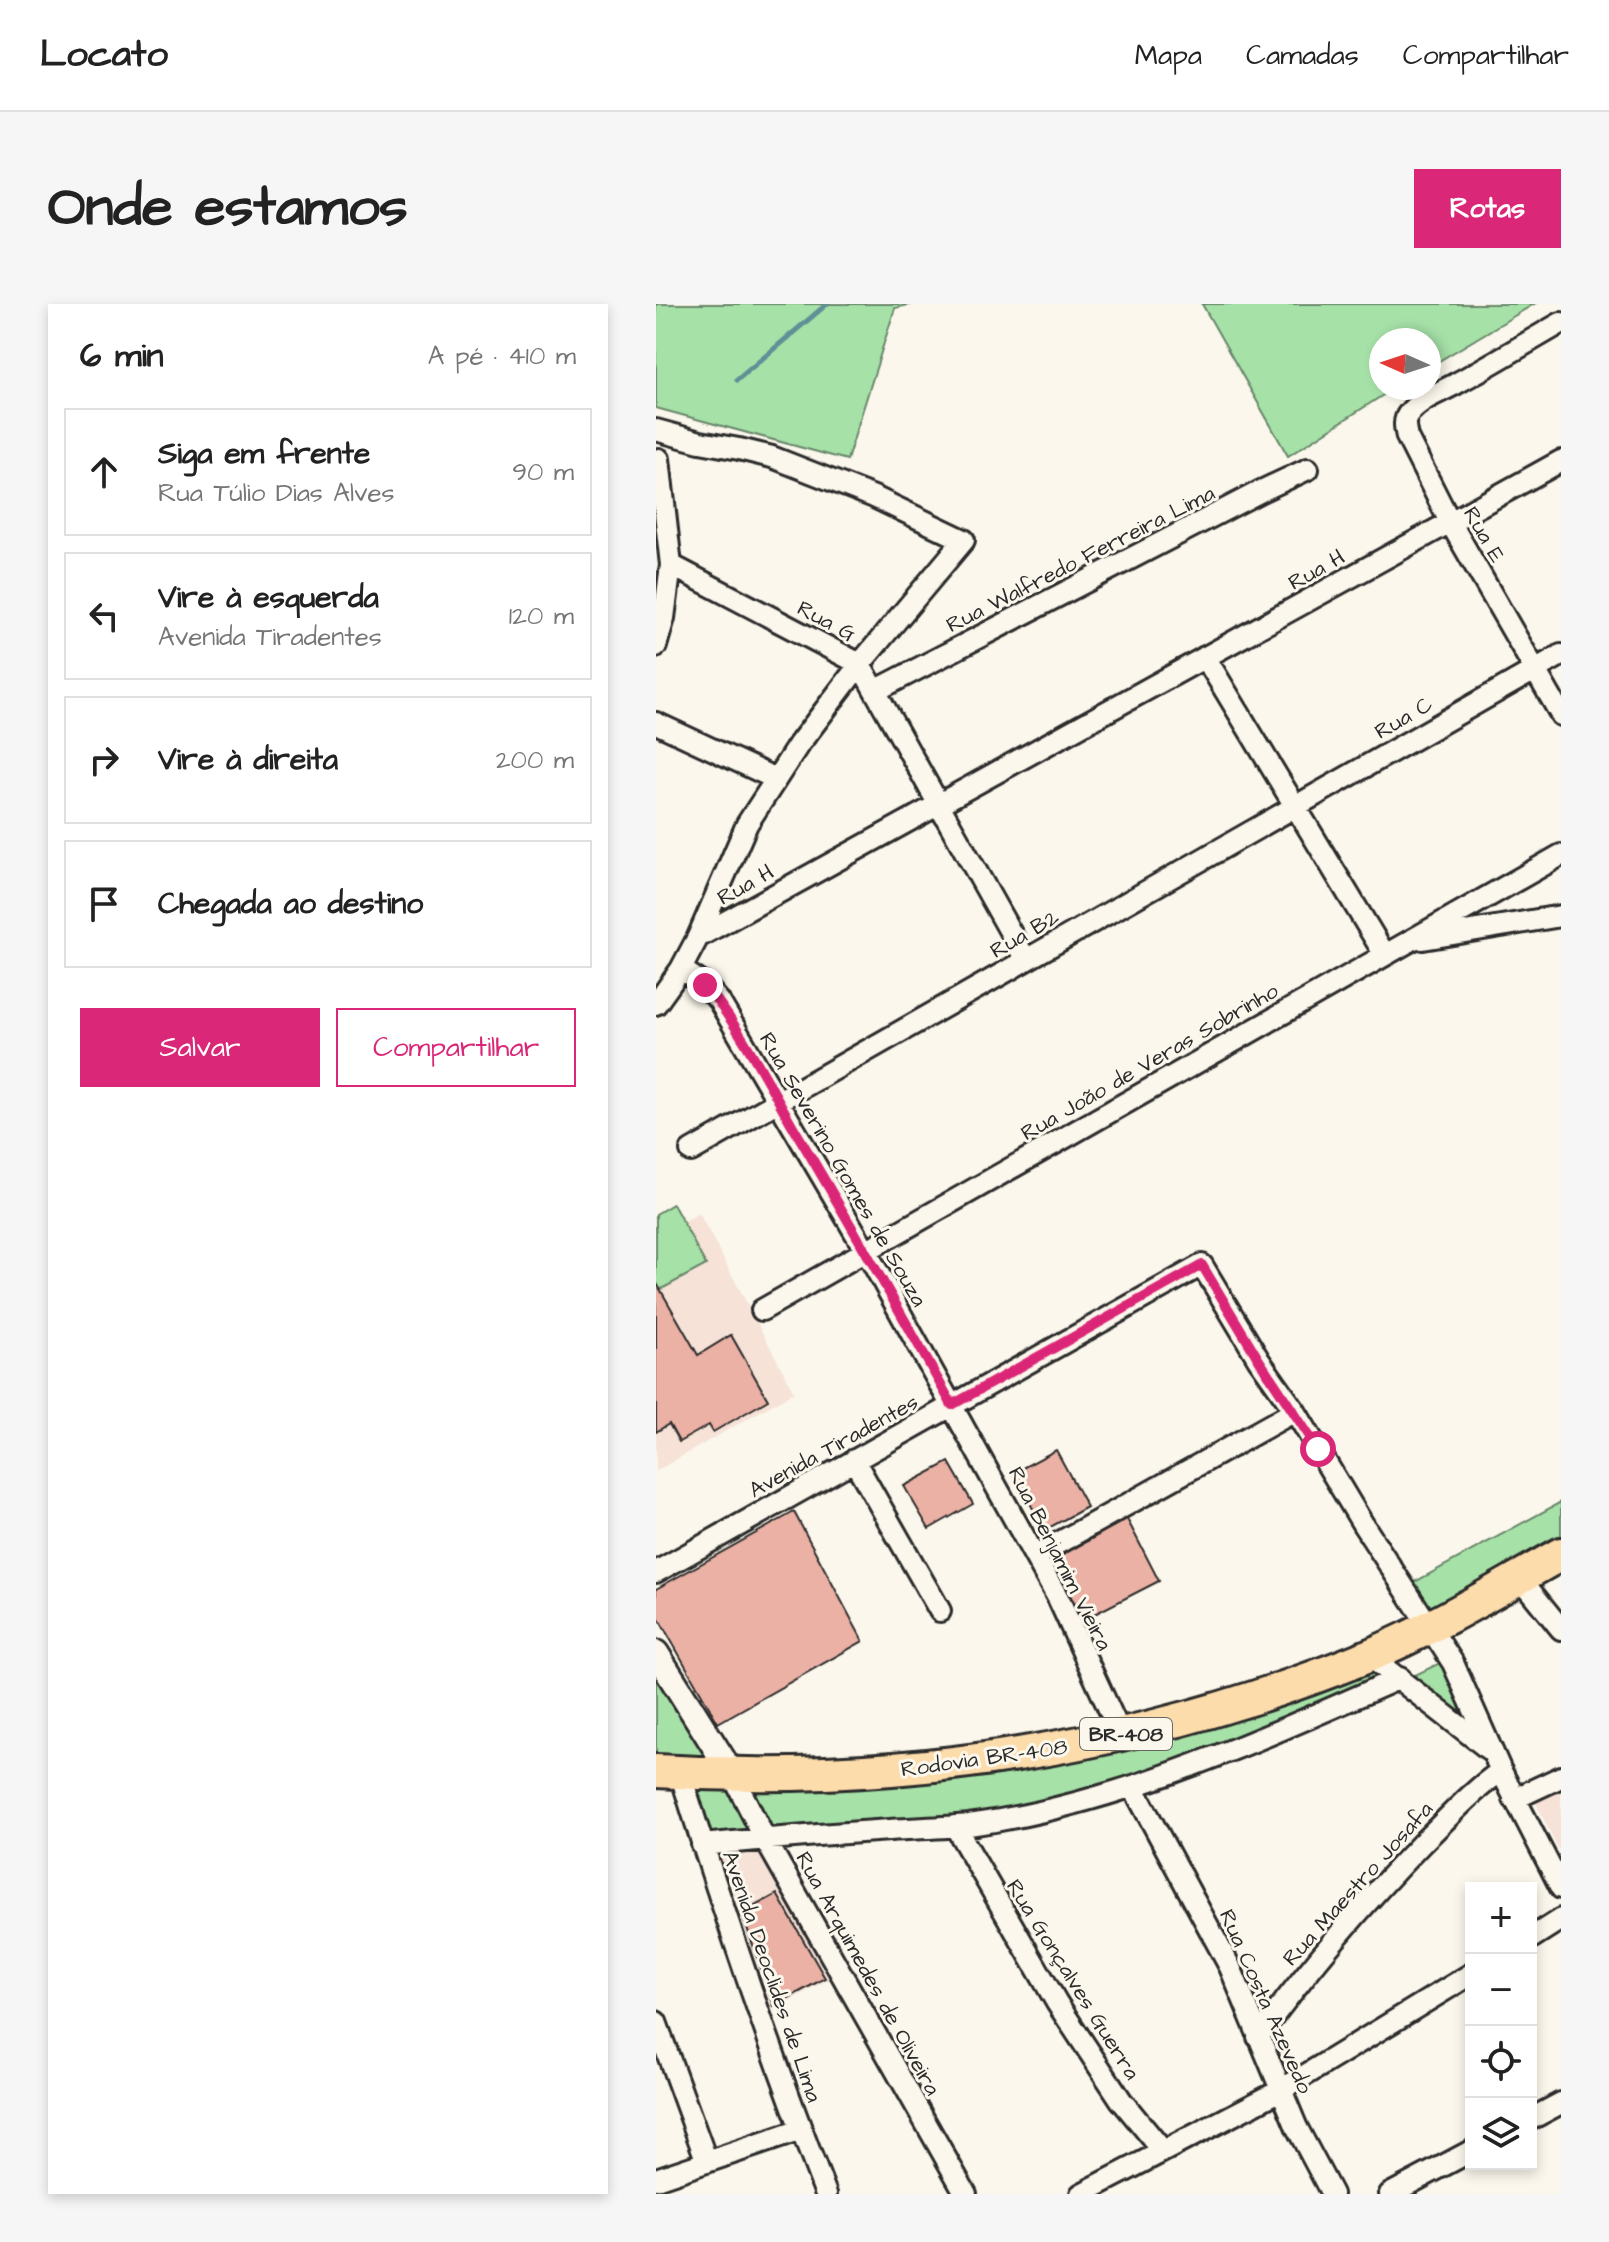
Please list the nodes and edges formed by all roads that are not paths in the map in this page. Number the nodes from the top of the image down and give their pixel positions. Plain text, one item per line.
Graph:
1 (1561, 323) edge
2 (656, 430) edge
3 (700, 442) junction
4 (658, 460) edge
5 (1561, 461) edge
6 (1308, 469) dead end
7 (1450, 522) junction
8 (671, 565) junction
9 (656, 646) edge
10 (1561, 655) edge
11 (1205, 657) junction
12 (860, 664) junction
13 (1536, 669) junction
14 (875, 691) junction
15 (1561, 715) edge
16 (656, 723) edge
17 (776, 779) junction
18 (940, 803) junction
19 (1294, 807) junction
20 (1559, 860) edge
21 (1561, 916) edge
22 (698, 937) junction
23 (1409, 941) junction
24 (1385, 955) junction
25 (1026, 960) junction
26 (681, 969) junction
27 (656, 1004) edge
28 (779, 1101) junction
29 (691, 1151) dead end
30 (866, 1251) junction
31 (762, 1310) dead end
32 (952, 1405) junction
33 (1295, 1411) junction
34 (854, 1460) junction
35 (1561, 1554) edge
36 (1035, 1556) junction
37 (656, 1572) edge
38 (1519, 1577) junction
39 (940, 1611) dead end
40 (1429, 1626) junction
41 (1561, 1629) edge
42 (656, 1653) edge
43 (1368, 1655) junction
44 (1400, 1678) junction
45 (1121, 1735) junction
46 (1497, 1762) junction
47 (668, 1772) edge
48 (732, 1774) junction
49 (1561, 1777) edge
50 (1133, 1787) junction
51 (1514, 1799) junction
52 (955, 1826) junction
53 (765, 1839) junction
54 (702, 1845) junction
55 (1561, 1888) edge
56 (1561, 1919) edge
57 (1537, 1934) edge
58 (1465, 1978) edge
59 (656, 2022) edge
60 (1258, 2037) junction
61 (662, 2055) edge
62 (1281, 2090) junction
63 (1561, 2103) edge
64 (1537, 2116) edge
65 (801, 2130) junction
66 (1163, 2151) junction
67 (1465, 2154) edge
68 (707, 2162) junction
69 (656, 2179) edge
70 (826, 2194) edge
71 (966, 2194) edge
72 (1081, 2194) edge
73 (1332, 2194) edge
74 (1390, 2194) edge

1 - 7 street, Rua E
2 - 3 street
3 - 4 street
3 - 12 street
4 - 8 street
5 - 7 street, Rua H
6 - 14 street, Rua Walfredo Ferreira Lima
7 - 11 street, Rua H
7 - 13 street, Rua E
8 - 9 street
8 - 12 street, Rua G
10 - 13 street
11 - 18 street
11 - 19 street
12 - 14 street, Rua G
12 - 17 street
13 - 15 street
13 - 19 street, Rua C
14 - 18 street, Rua G
16 - 17 street
17 - 22 street
18 - 22 street, Rua H
18 - 25 street, Rua G
19 - 24 street
19 - 25 street, Rua B2
20 - 23 street, Rua João de Veras Sobrinho
21 - 23 street
22 - 26 street
23 - 24 street, Rua João de Veras Sobrinho
24 - 30 street, Rua João de Veras Sobrinho
25 - 28 street, Rua B2
26 - 27 street
26 - 28 street, Rua Severino Gomes de Souza
28 - 29 street, Rua B2
28 - 30 street, Rua Severino Gomes de Souza
30 - 31 street, Rua João de Veras Sobrinho
30 - 32 street, Rua Severino Gomes de Souza
32 - 33 street, Avenida Tiradentes
32 - 34 street, Avenida Tiradentes
32 - 36 street, Rua Benjamim Vieira
33 - 36 street
33 - 40 street
34 - 37 street, Avenida Tiradentes
34 - 39 street
35 - 38 main road, Rodovia BR-408 / BR-408
36 - 45 street, Rua Benjamim Vieira
38 - 40 main road, Rodovia BR-408 / BR-408
38 - 41 street
40 - 43 main road, Rodovia BR-408 / BR-408
40 - 46 street
42 - 48 street
43 - 44 street
43 - 45 main road, Rodovia BR-408 / BR-408
44 - 46 street
44 - 50 street
45 - 48 main road, Rodovia BR-408 / BR-408
46 - 51 street
46 - 60 street, Rua Maestro Josafa
47 - 48 main road, Rodovia BR-408 / BR-408
47 - 54 street, Avenida Deoclides de Lima
48 - 53 street, Rua Arquimedes de Oliveira
49 - 51 street
50 - 52 street
50 - 60 street, Rua Costa Azevedo
51 - 55 street
52 - 53 street
52 - 66 street, Rua Gonçalves Guerra
53 - 54 street
53 - 71 street, Rua Arquimedes de Oliveira
54 - 65 street, Avenida Deoclides de Lima
56 - 57 street
58 - 62 street
59 - 61 street
60 - 62 street, Rua Costa Azevedo
61 - 68 street
62 - 66 street
62 - 73 street, Rua Costa Azevedo
63 - 64 street
65 - 68 street
65 - 70 street, Avenida Deoclides de Lima
66 - 72 street
67 - 74 street
68 - 69 street

